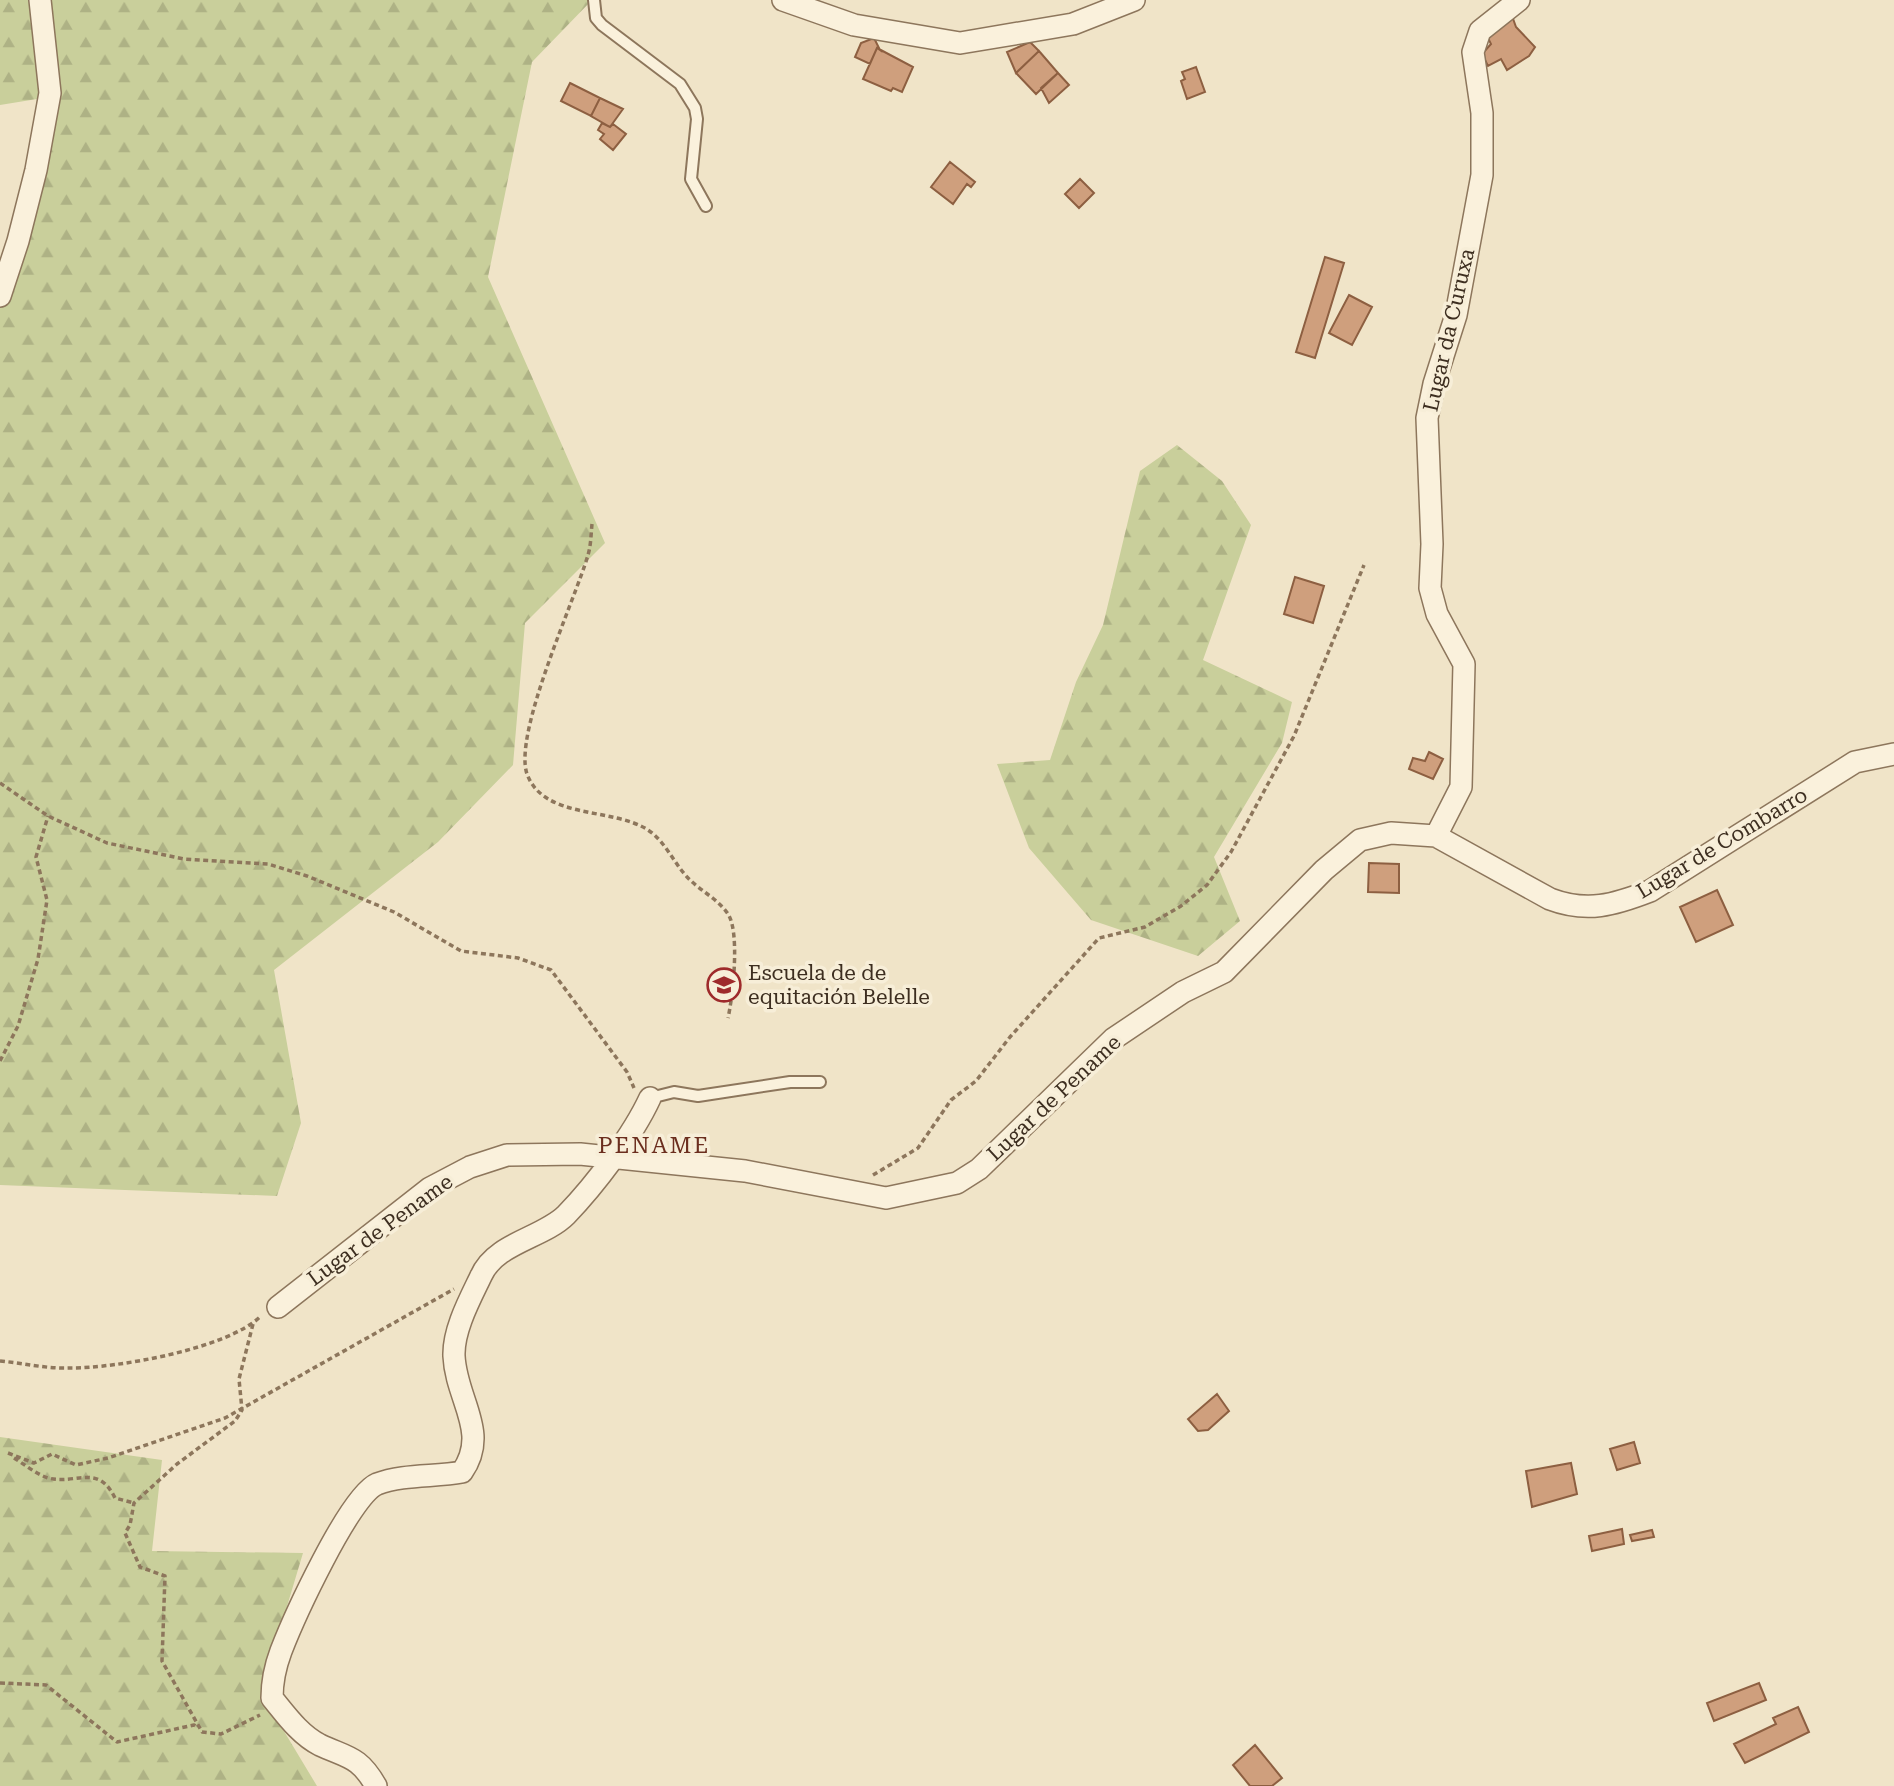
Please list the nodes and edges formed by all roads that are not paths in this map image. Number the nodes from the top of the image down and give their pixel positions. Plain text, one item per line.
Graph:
1 (40, 0) edge
2 (594, 0) edge
3 (783, 0) edge
4 (1134, 0) edge
5 (1518, 0) edge
6 (706, 206) dead end
7 (0, 296) edge
8 (1894, 754) edge
9 (1436, 836) junction
10 (820, 1082) dead end
11 (647, 1104) joint
12 (612, 1157) junction
13 (278, 1307) road end
14 (376, 1786) edge

1 - 7 street
2 - 6 lane
3 - 4 street
5 - 9 street, Lugar da Curuxa
8 - 9 street, Lugar de Combarro
9 - 12 street, Lugar de Pename
10 - 11 lane
11 - 12 street
12 - 13 street, Lugar de Pename
12 - 14 street

